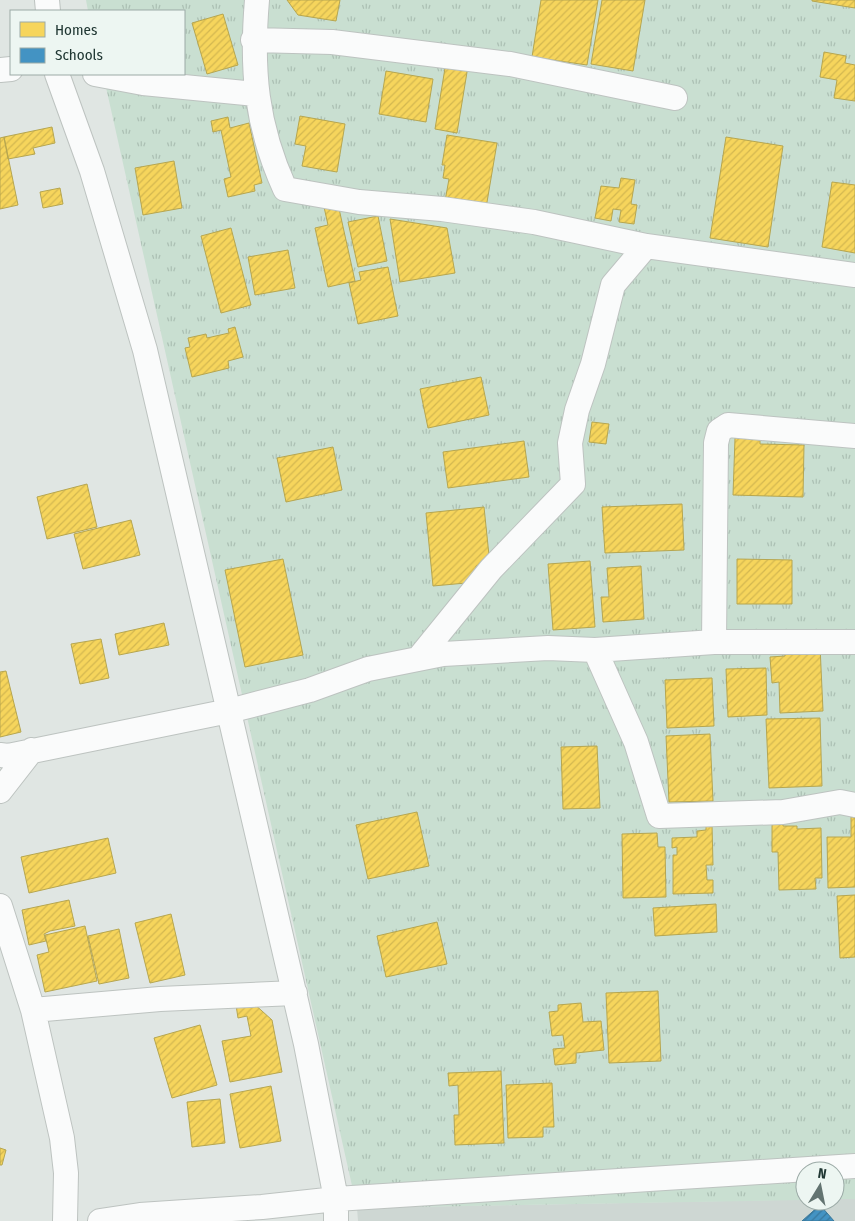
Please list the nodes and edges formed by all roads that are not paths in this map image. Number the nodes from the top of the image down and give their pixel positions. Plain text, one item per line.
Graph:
1 (257, 0) edge
2 (253, 40) junction
3 (57, 75) edge
4 (101, 75) edge
5 (256, 94) junction
6 (675, 98) dead end
7 (646, 246) junction
8 (855, 275) edge
9 (855, 436) edge
10 (714, 642) junction
11 (855, 642) edge
12 (595, 650) junction
13 (418, 659) junction
14 (230, 711) junction
15 (32, 750) junction
16 (0, 755) edge
17 (0, 791) edge
18 (855, 805) edge
19 (0, 906) edge
20 (10, 969) edge
21 (294, 993) junction
22 (33, 1010) junction
23 (855, 1166) edge
24 (336, 1210) edge
25 (65, 1221) edge
26 (100, 1221) edge

1 - 2 street
2 - 5 street
2 - 6 street
3 - 14 street
4 - 5 street
5 - 7 street
7 - 8 street
7 - 13 street
9 - 10 street
10 - 11 street
10 - 12 street
12 - 13 street
12 - 18 street
13 - 14 street
14 - 15 street
14 - 21 street
15 - 16 street
15 - 17 street
19 - 20 street
20 - 22 street
21 - 22 street
21 - 24 street
22 - 25 street
23 - 24 street
24 - 26 street

